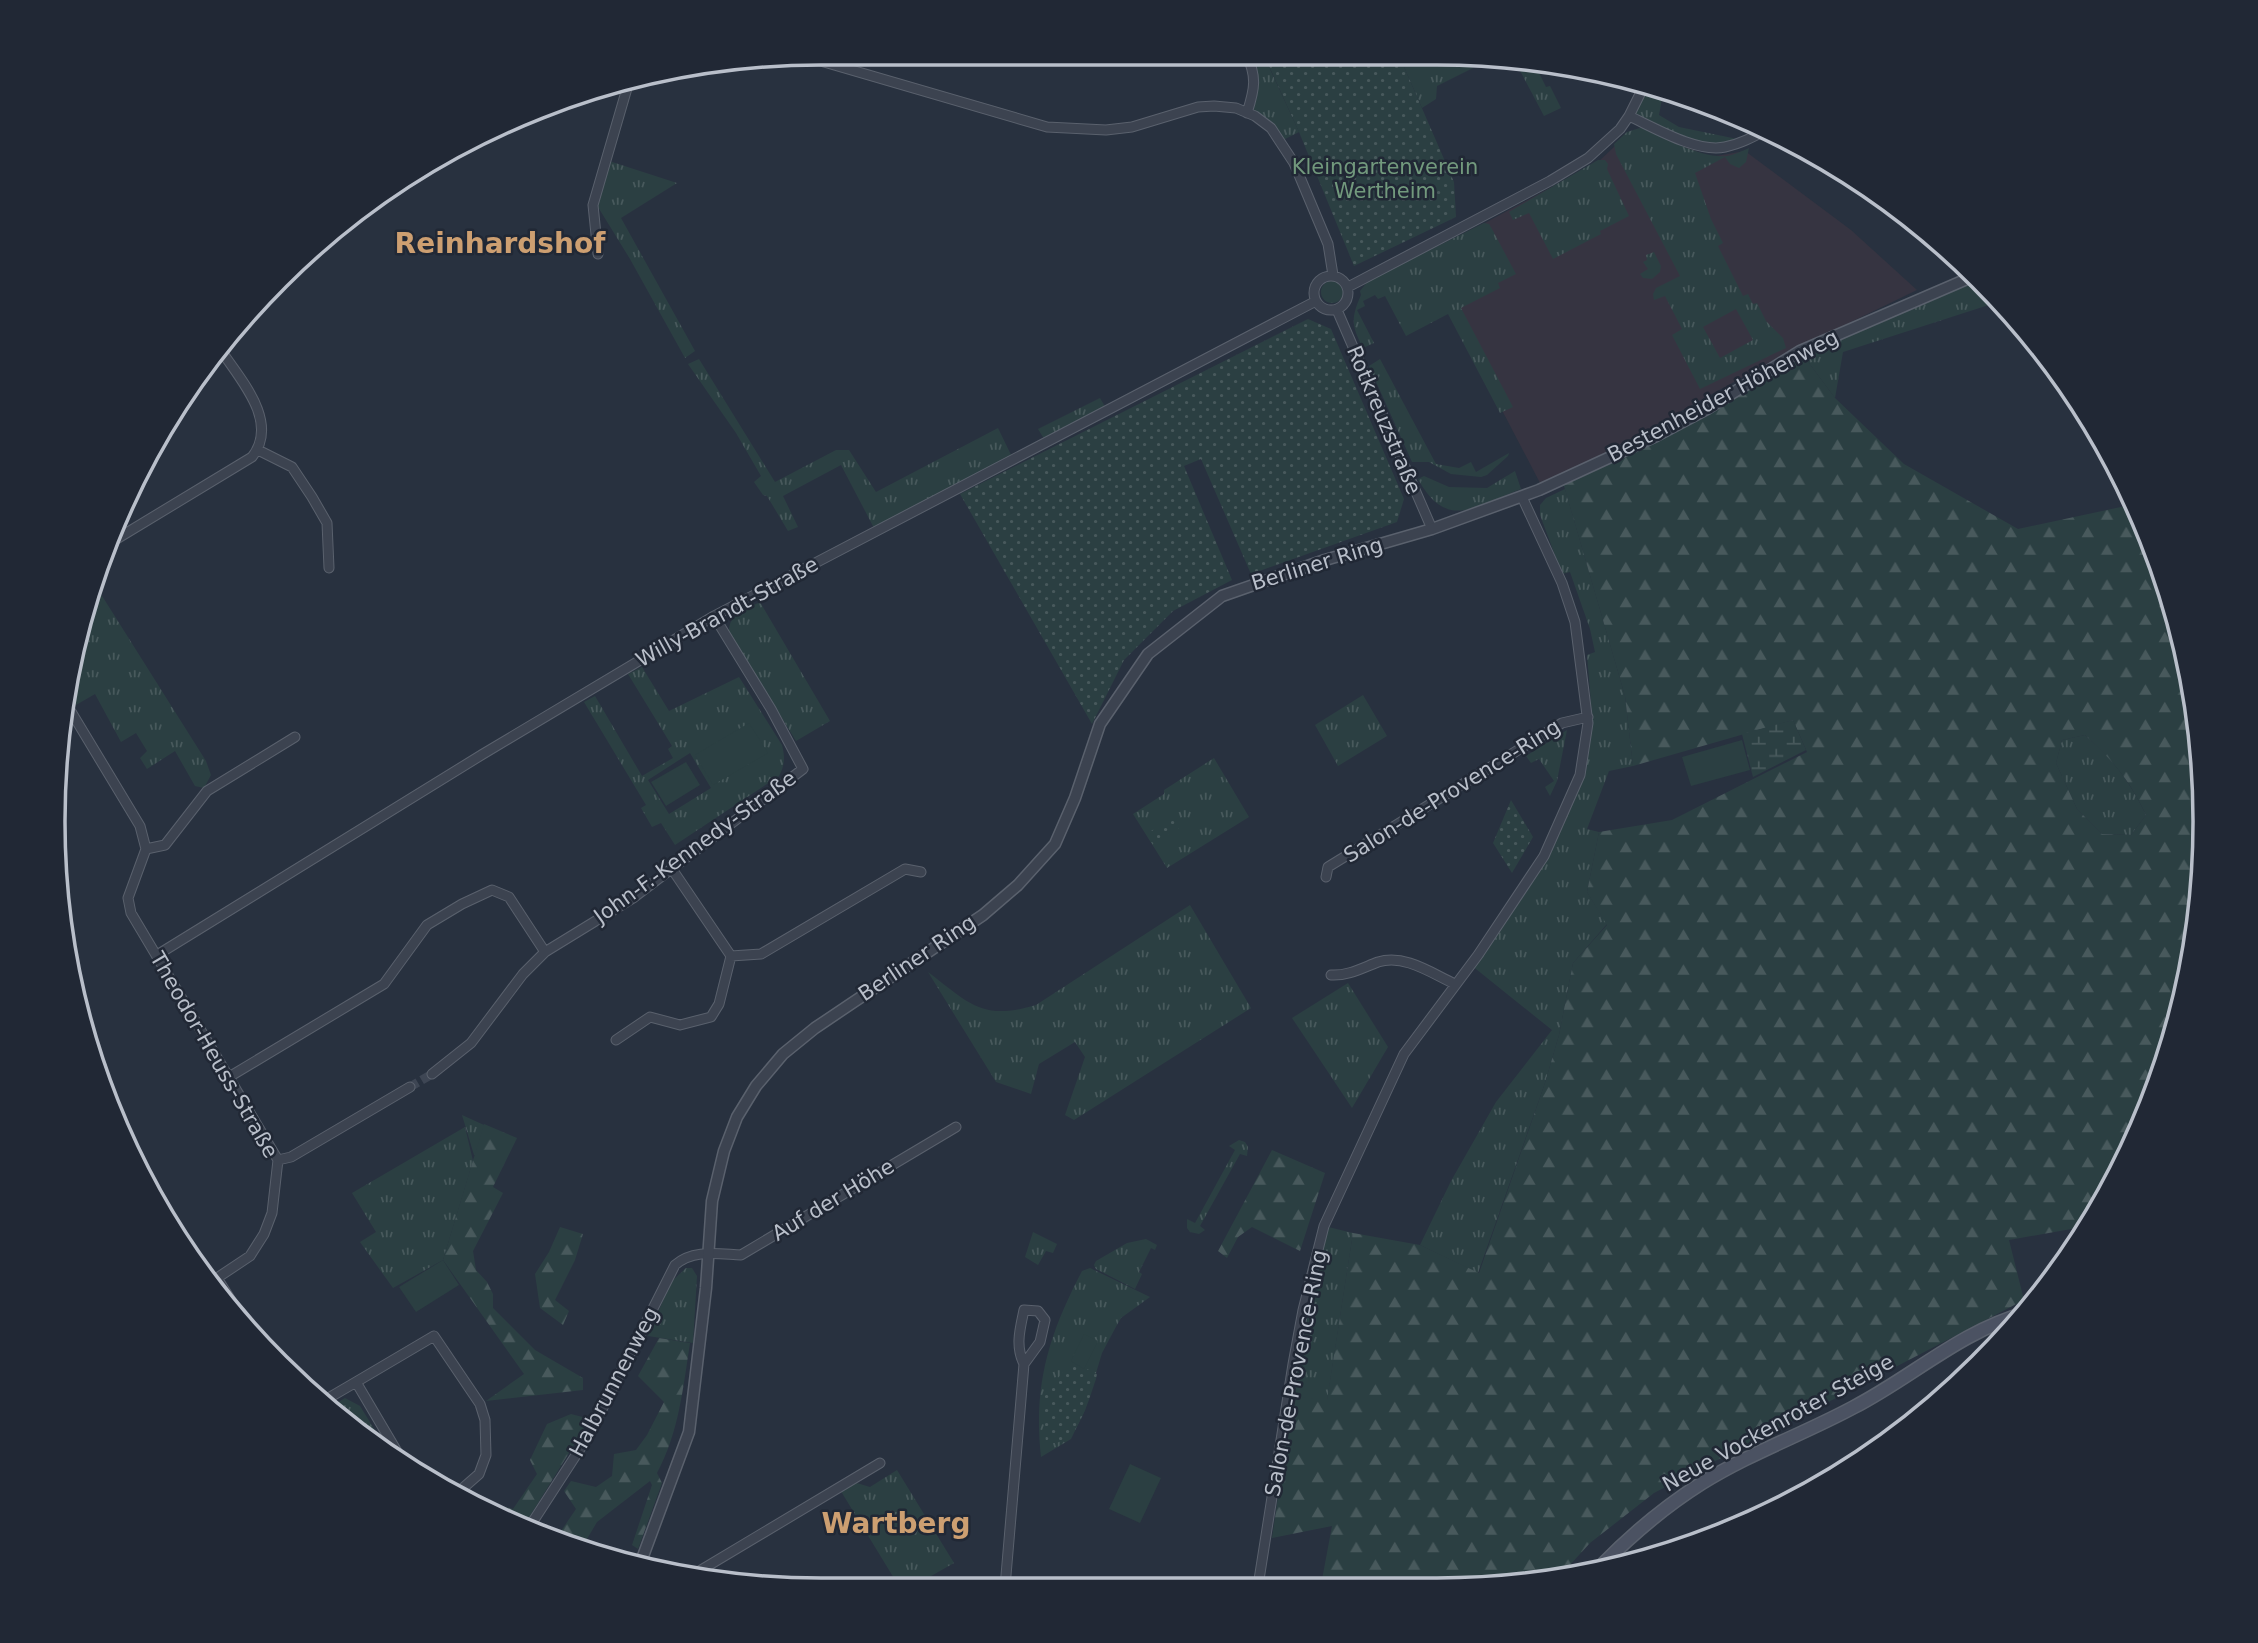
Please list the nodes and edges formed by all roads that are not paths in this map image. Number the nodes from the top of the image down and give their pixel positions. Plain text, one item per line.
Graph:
1 (834, 65) edge
2 (849, 65) edge
3 (1250, 65) edge
4 (848, 69) junction
5 (626, 91) edge
6 (1640, 93) edge
7 (1247, 113) junction
8 (1629, 116) junction
9 (1756, 136) edge
10 (598, 254) dead end
11 (1333, 275) junction
12 (1965, 280) edge
13 (1348, 287) junction
14 (1316, 301) junction
15 (1337, 310) junction
16 (225, 356) edge
17 (258, 450) junction
18 (1522, 497) junction
19 (1432, 530) junction
20 (121, 536) edge
21 (329, 568) dead end
22 (714, 616) junction
23 (72, 714) edge
24 (1588, 717) junction
25 (295, 737) dead end
26 (146, 849) junction
27 (672, 869) junction
28 (921, 872) dead end
29 (1326, 877) dead end
30 (545, 952) junction
31 (157, 955) junction
32 (731, 956) junction
33 (1331, 975) dead end
34 (1455, 984) junction
35 (616, 1040) dead end
36 (432, 1074) tunnel mouth
37 (229, 1077) junction
38 (410, 1087) tunnel mouth
39 (956, 1127) dead end
40 (278, 1160) junction
41 (706, 1254) junction
42 (217, 1278) edge
43 (2006, 1319) edge
44 (1024, 1364) junction
45 (356, 1382) junction
46 (331, 1397) edge
47 (394, 1446) edge
48 (880, 1463) dead end
49 (463, 1488) edge
50 (533, 1521) edge
51 (643, 1556) edge
52 (1609, 1558) edge
53 (703, 1569) edge
54 (1006, 1578) edge
55 (1259, 1578) edge

1 - 4 street
2 - 4 street
3 - 7 street
4 - 7 street
5 - 10 street
6 - 8 street
7 - 11 street
8 - 9 street
8 - 13 street
11 - 13 street
11 - 14 street
12 - 18 street, Bestenheider Höhenweg
13 - 15 street
14 - 15 street
14 - 22 street, Willy-Brandt-Straße
15 - 19 street, Rotkreuzstraße
16 - 17 street
17 - 20 street
17 - 21 street
18 - 19 street, Bestenheider Höhenweg
18 - 24 street, Salon-de-Provence-Ring
19 - 41 street, Berliner Ring
22 - 27 street, John-F.-Kennedy-Straße
22 - 31 street, Willy-Brandt-Straße
23 - 26 street
24 - 29 street, Salon-de-Provence-Ring
24 - 34 street, Salon-de-Provence-Ring
25 - 26 street
26 - 31 street, Theodor-Heuss-Straße
27 - 30 street, John-F.-Kennedy-Straße
27 - 32 street
28 - 32 street
30 - 36 street, John-F.-Kennedy-Straße
30 - 37 street
31 - 37 street, Theodor-Heuss-Straße
32 - 35 street
33 - 34 street
34 - 55 street, Salon-de-Provence-Ring
37 - 40 street, Theodor-Heuss-Straße
38 - 40 street
39 - 41 street, Auf der Höhe
40 - 42 street, Theodor-Heuss-Straße
41 - 50 street, Halbrunnenweg
41 - 51 street, Berliner Ring
43 - 52 main road, Neue Vockenroter Steige
44 - 44 street
44 - 54 street
45 - 46 street
45 - 47 street
45 - 49 street
48 - 53 street

